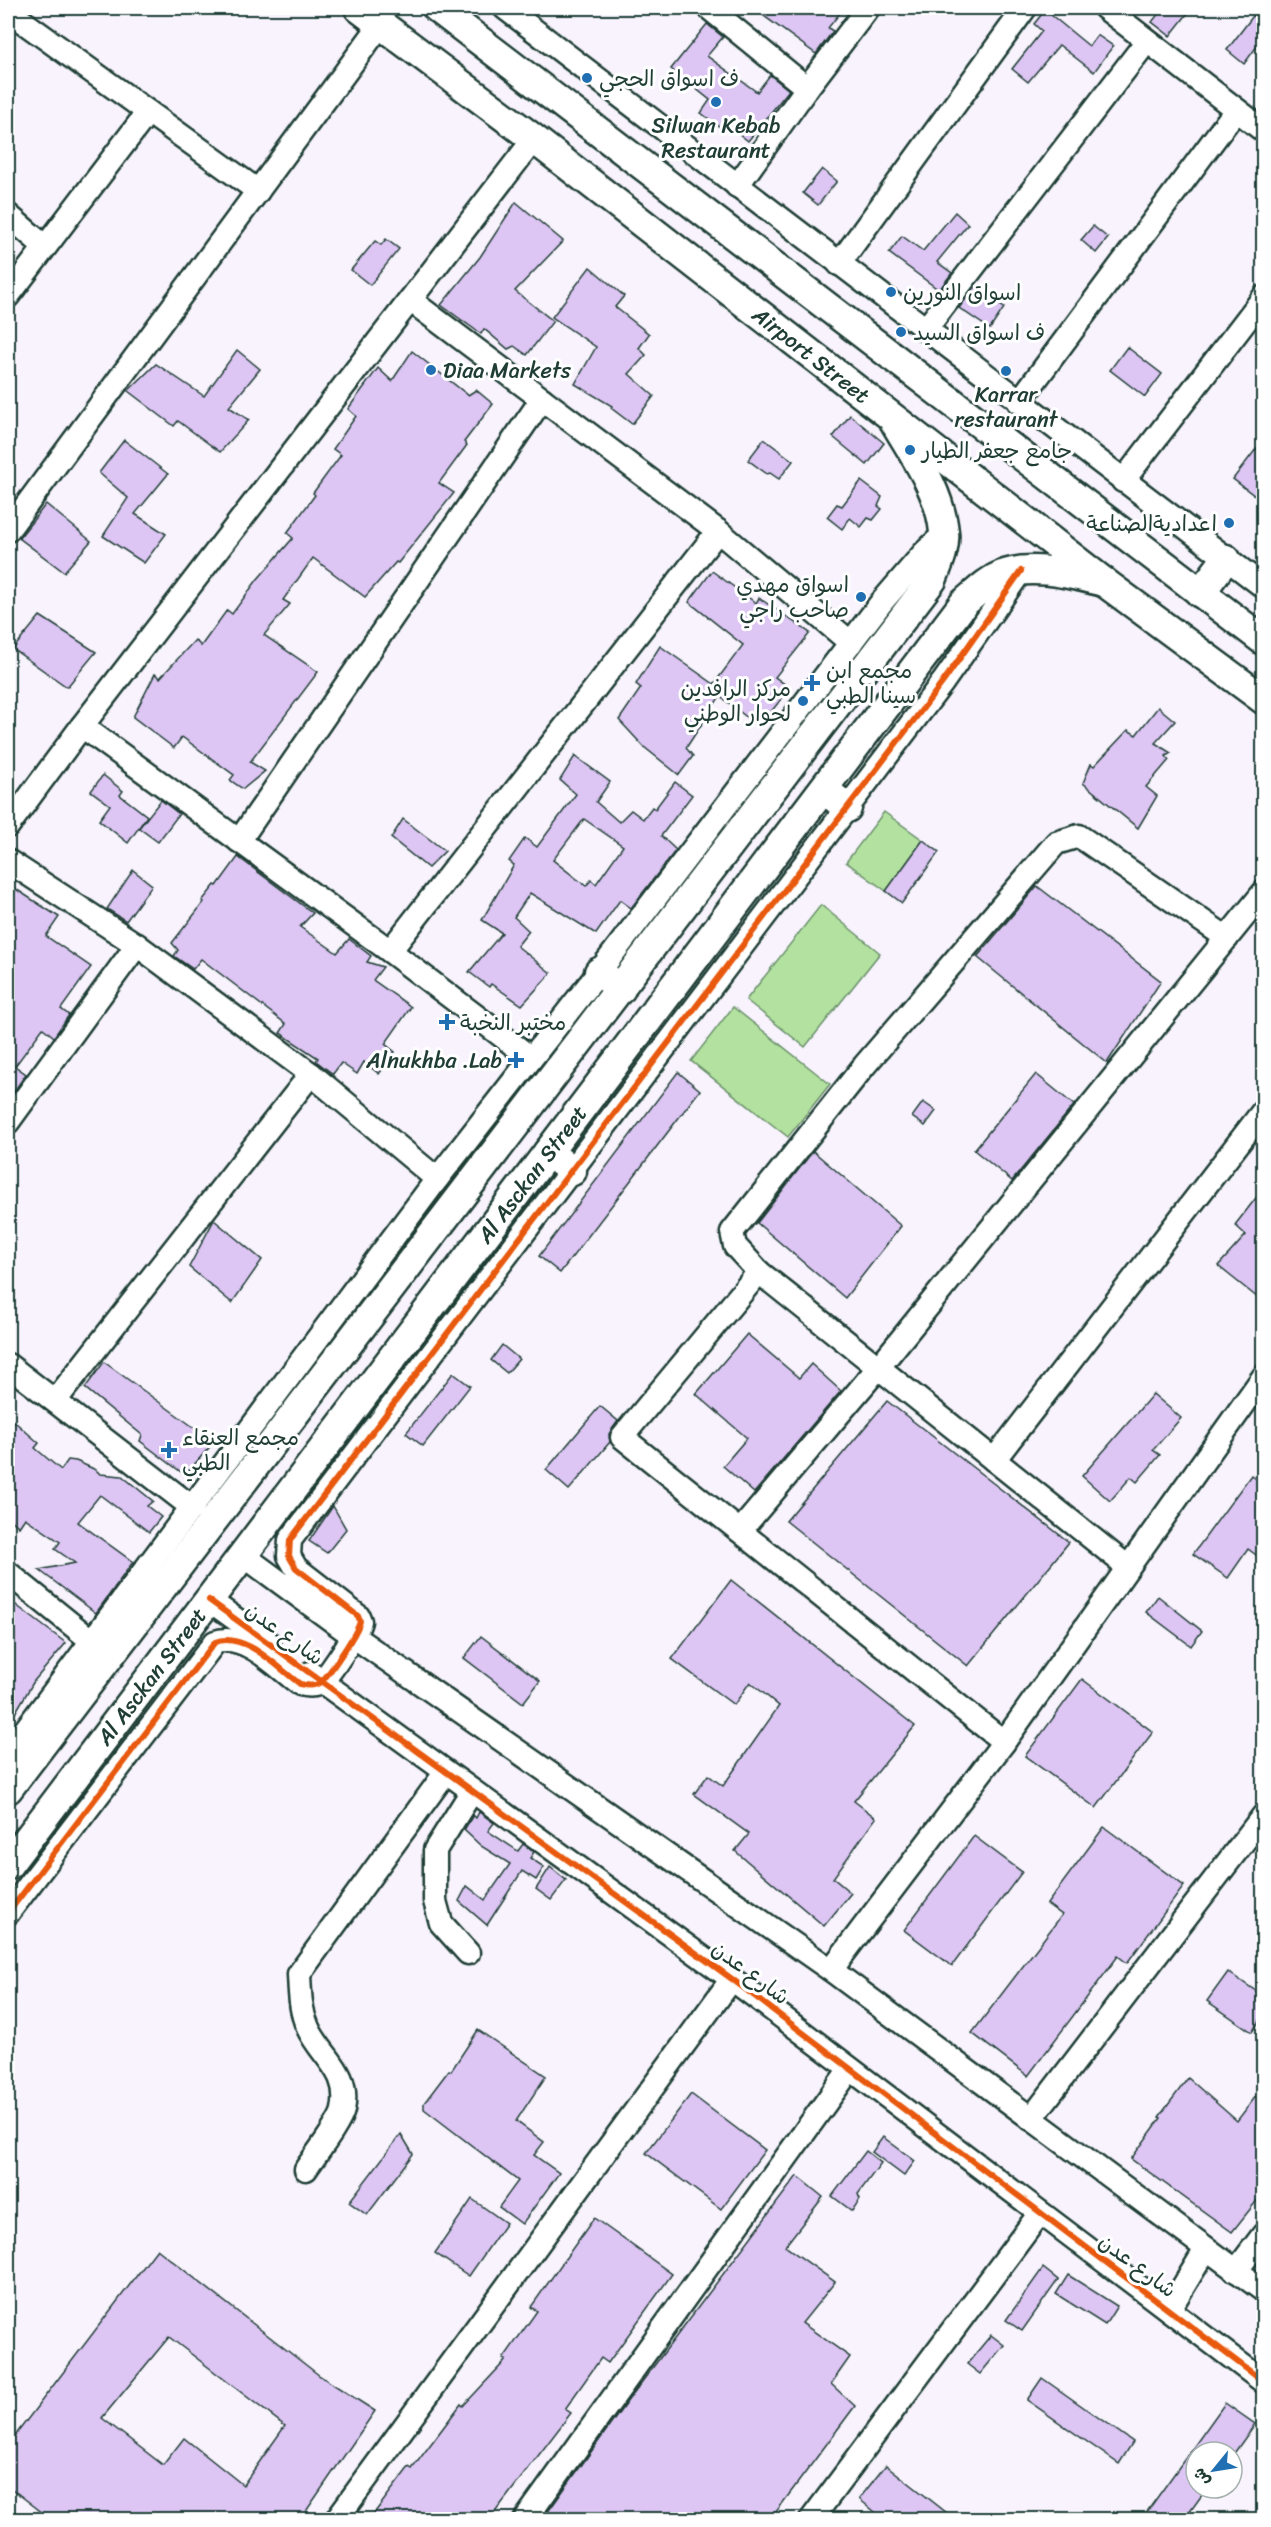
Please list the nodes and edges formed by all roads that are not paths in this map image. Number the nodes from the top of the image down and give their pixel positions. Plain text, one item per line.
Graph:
1 (436, 8) edge
2 (505, 8) edge
3 (868, 8) edge
4 (1025, 8) edge
5 (1105, 8) edge
6 (8, 11) edge
7 (722, 12) edge
8 (370, 16) edge
9 (1147, 41) junction
10 (807, 88) junction
11 (1236, 110) junction
12 (148, 112) junction
13 (1263, 131) edge
14 (534, 139) junction
15 (737, 186) junction
16 (258, 191) junction
17 (8, 215) edge
18 (45, 247) junction
19 (839, 264) junction
20 (8, 296) edge
21 (1263, 297) edge
22 (410, 300) junction
23 (925, 330) junction
24 (542, 399) junction
25 (1019, 402) junction
26 (893, 419) junction
27 (1123, 481) junction
28 (8, 530) edge
29 (718, 531) junction
30 (945, 533) junction
31 (1226, 558) junction
32 (1022, 571) junction
33 (1104, 582) junction
34 (1263, 587) edge
35 (1200, 592) junction
36 (1263, 641) edge
37 (850, 643) junction
38 (862, 671) junction
39 (896, 693) junction
40 (1263, 700) edge
41 (829, 715) junction
42 (82, 726) junction
43 (864, 736) junction
44 (824, 789) junction
45 (847, 808) junction
46 (8, 826) edge
47 (239, 841) junction
48 (8, 861) edge
49 (1263, 892) edge
50 (1227, 938) junction
51 (137, 945) junction
52 (390, 951) junction
53 (610, 980) junction
54 (531, 1058) junction
55 (311, 1074) junction
56 (1263, 1110) edge
57 (8, 1122) edge
58 (548, 1152) junction
59 (572, 1171) junction
60 (437, 1179) junction
61 (759, 1272) junction
62 (8, 1365) edge
63 (878, 1368) junction
64 (1263, 1376) edge
65 (55, 1401) junction
66 (994, 1460) junction
67 (191, 1523) junction
68 (740, 1531) junction
69 (243, 1555) junction
70 (1128, 1567) junction
71 (8, 1573) edge
72 (209, 1600) junction
73 (353, 1636) junction
74 (92, 1641) junction
75 (322, 1682) junction
76 (33, 1738) junction
77 (1004, 1742) junction
78 (8, 1753) edge
79 (446, 1772) junction
80 (8, 1789) edge
81 (472, 1791) junction
82 (1263, 1815) edge
83 (8, 1865) edge
84 (8, 1912) edge
85 (468, 1953) dead end
86 (831, 1970) junction
87 (732, 1979) junction
88 (850, 2069) junction
89 (1031, 2119) junction
90 (306, 2169) dead end
91 (1040, 2213) junction
92 (1263, 2234) edge
93 (1206, 2248) junction
94 (1236, 2271) junction
95 (1263, 2291) edge
96 (1169, 2310) junction
97 (1263, 2382) edge
98 (336, 2520) edge
99 (525, 2520) edge
100 (812, 2520) edge

1 - 35 main road
2 - 15 street
3 - 10 street
4 - 19 street
5 - 9 street
6 - 12 street
7 - 10 street
8 - 14 main road, Airport Street
8 - 16 street
9 - 11 street
9 - 23 street
10 - 15 street
11 - 13 street
11 - 25 street
12 - 16 street
12 - 18 street
14 - 22 street
14 - 26 main road, Airport Street
15 - 19 street
16 - 28 street
17 - 18 street
18 - 20 street
19 - 23 street
21 - 27 street
22 - 24 street
22 - 42 street
23 - 25 street
24 - 29 street
24 - 47 street
25 - 27 street
26 - 30 main road, Al Asckan Street
26 - 33 main road, Airport Street
27 - 31 street
29 - 37 street
29 - 52 street
30 - 37 street
30 - 38 main road, Al Asckan Street
31 - 34 street
31 - 35 main road
32 - 33 main road, Al Asckan Street
32 - 39 main road, Al Asckan Street
32 - 45 street
33 - 40 main road, Airport Street
35 - 36 main road
37 - 53 street
38 - 39 main road
38 - 41 main road, Al Asckan Street
39 - 43 main road, Al Asckan Street
41 - 43 main road
41 - 53 main road, Al Asckan Street
42 - 46 street
42 - 47 street
43 - 44 main road, Al Asckan Street
44 - 45 main road
44 - 58 main road, Al Asckan Street
45 - 59 street
47 - 52 street
48 - 51 street
49 - 50 street
50 - 61 street
50 - 63 street
51 - 55 street
51 - 57 street
52 - 54 street
53 - 54 street
53 - 67 main road, Al Asckan Street
54 - 60 street
55 - 60 street
55 - 65 street
56 - 66 street
58 - 59 main road
58 - 69 main road, Al Asckan Street
59 - 73 street
60 - 67 street
61 - 63 street
61 - 68 street
62 - 65 street
63 - 66 street
63 - 68 street
64 - 70 street
65 - 67 street
66 - 70 street
67 - 74 street
67 - 76 main road, Al Asckan Street
68 - 77 street
69 - 72 main road, Al Asckan Street
69 - 73 street, شارع عدن
70 - 77 street
71 - 74 street
72 - 75 street, شارع عدن
72 - 83 main road, Al Asckan Street
73 - 75 street
73 - 86 street, شارع عدن
74 - 76 street
75 - 79 street, شارع عدن
75 - 84 street
76 - 78 street
76 - 80 main road, Al Asckan Street
77 - 86 street
79 - 81 street, شارع عدن
79 - 90 street
81 - 85 street
81 - 87 street, شارع عدن
82 - 89 street
86 - 89 street, شارع عدن
87 - 88 street, شارع عدن
87 - 98 street
88 - 91 street, شارع عدن
88 - 99 street
89 - 93 street, شارع عدن
91 - 96 street, شارع عدن
91 - 100 street
92 - 94 street
93 - 94 street, شارع عدن
93 - 96 street
94 - 95 street, شارع عدن
96 - 97 street, شارع عدن

